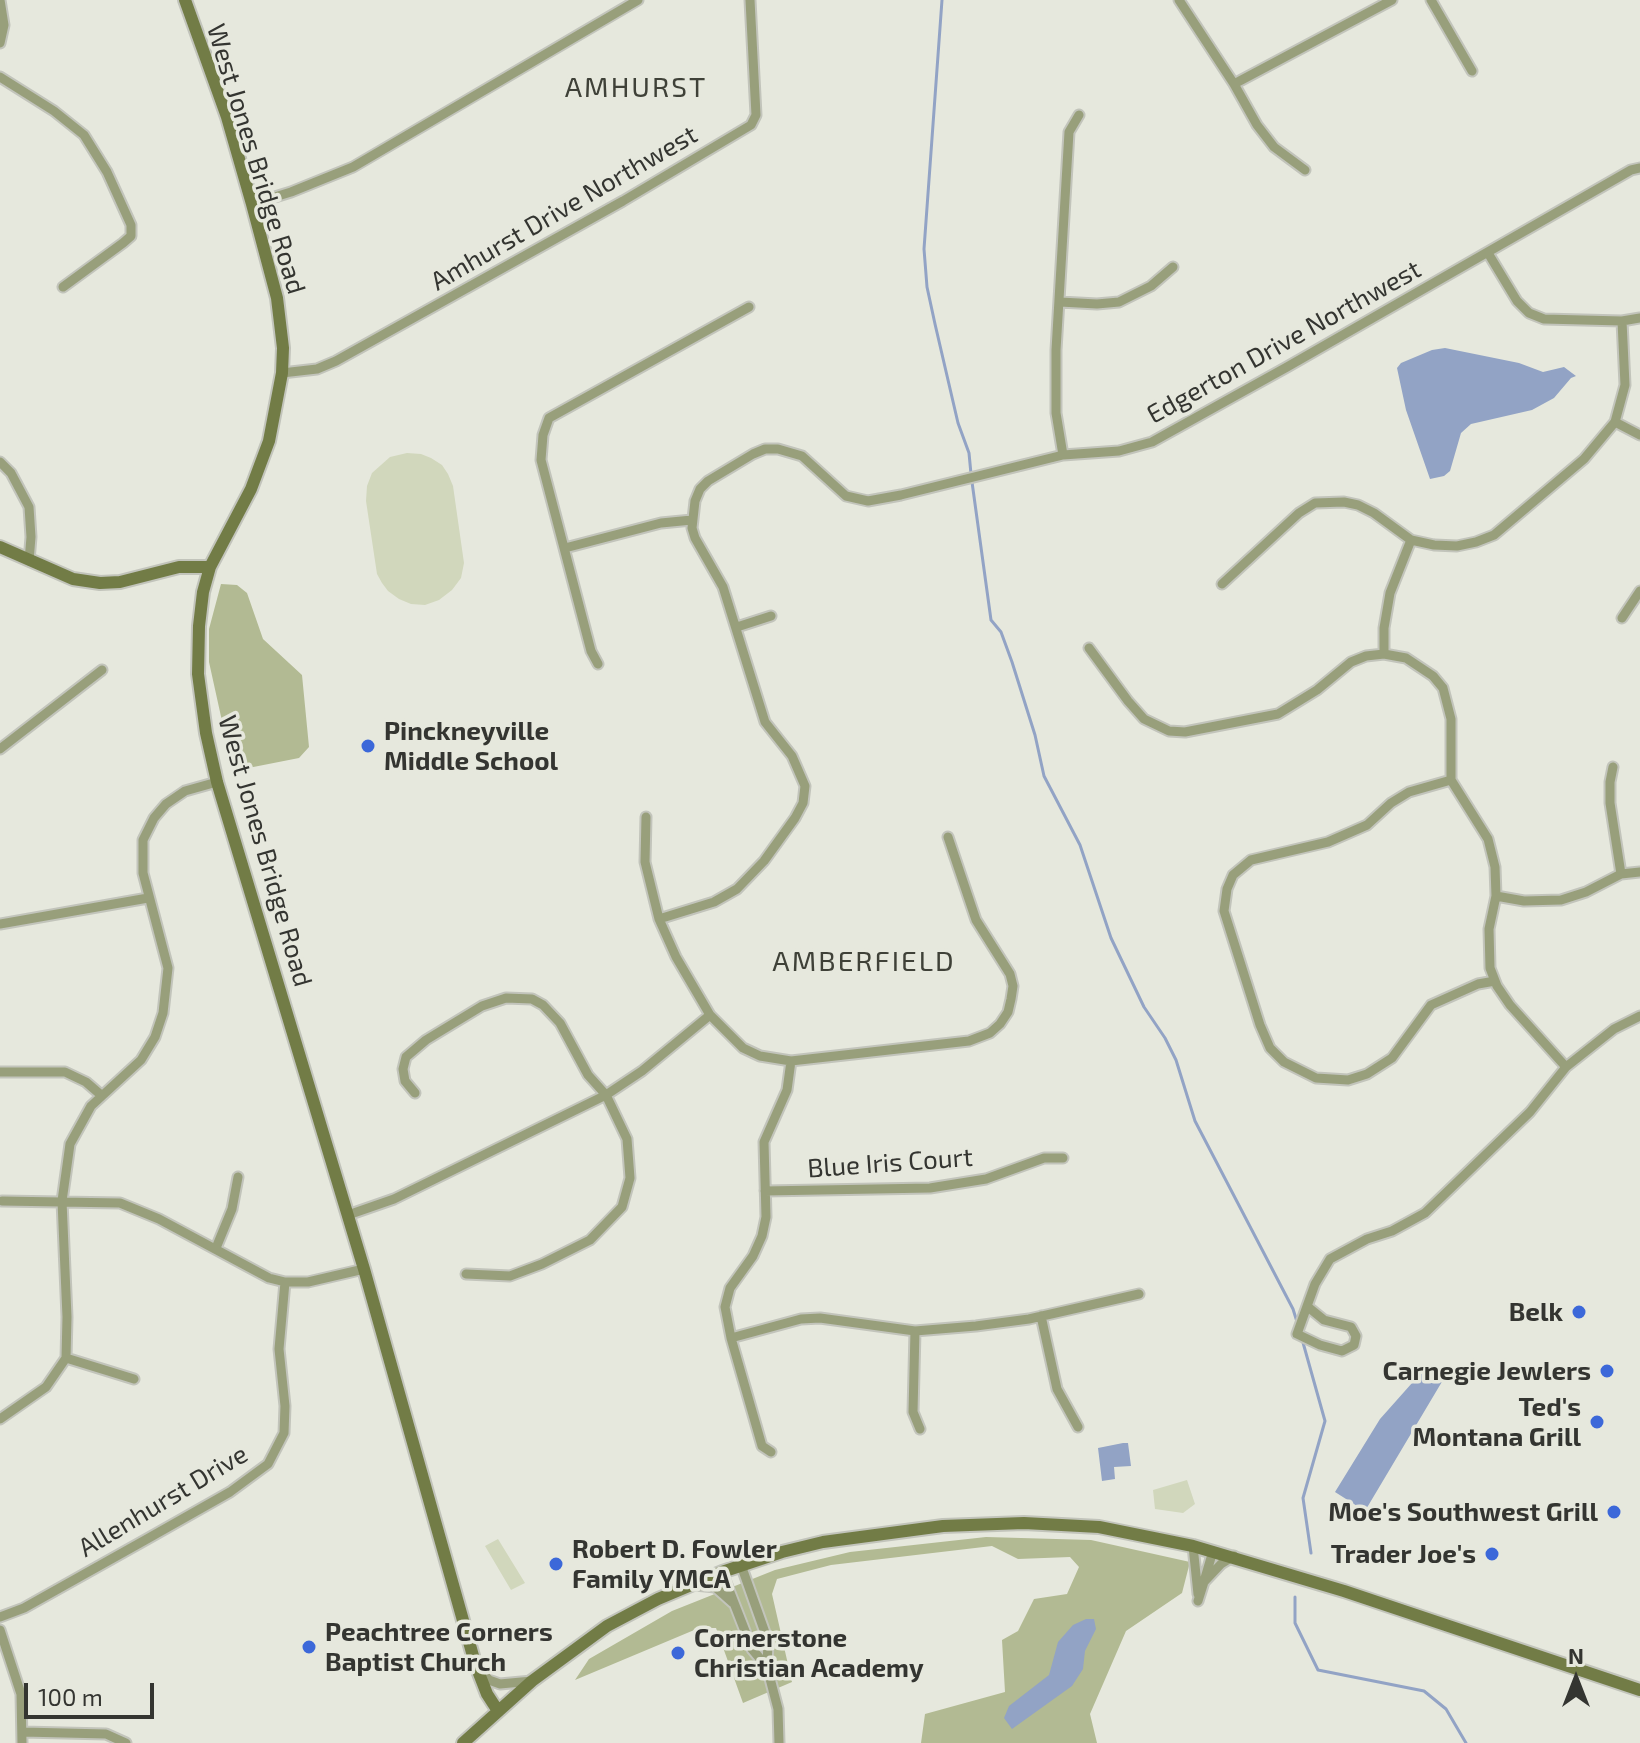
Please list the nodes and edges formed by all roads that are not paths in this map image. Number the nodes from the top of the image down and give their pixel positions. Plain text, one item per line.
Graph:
1 (0, 0) edge
2 (185, 0) edge
3 (638, 0) edge
4 (750, 0) edge
5 (1179, 0) edge
6 (1392, 0) edge
7 (1431, 0) edge
8 (0, 43) edge
9 (1472, 71) dead end
10 (0, 77) edge
11 (1234, 84) junction
12 (1079, 115) dead end
13 (1640, 168) edge
14 (1305, 170) dead end
15 (252, 204) junction
16 (1488, 253) junction
17 (1173, 267) dead end
18 (63, 287) dead end
19 (1060, 302) junction
20 (749, 307) dead end
21 (1640, 318) edge
22 (1622, 321) junction
23 (282, 373) junction
24 (1615, 422) junction
25 (1640, 435) edge
26 (1063, 455) junction
27 (0, 462) edge
28 (692, 520) junction
29 (1411, 540) junction
30 (0, 547) edge
31 (565, 548) junction
32 (29, 561) junction
33 (210, 567) junction
34 (1222, 584) dead end
35 (1640, 591) edge
36 (771, 616) dead end
37 (1622, 618) dead end
38 (737, 627) junction
39 (1089, 648) dead end
40 (1384, 654) junction
41 (598, 664) dead end
42 (102, 670) dead end
43 (0, 749) edge
44 (1613, 767) dead end
45 (1451, 780) junction
46 (217, 782) junction
47 (646, 817) dead end
48 (948, 837) dead end
49 (1640, 872) edge
50 (1621, 874) junction
51 (1496, 896) junction
52 (148, 898) junction
53 (659, 919) junction
54 (0, 924) edge
55 (1495, 981) junction
56 (710, 1015) junction
57 (1640, 1016) edge
58 (791, 1061) junction
59 (1566, 1067) junction
60 (0, 1072) edge
61 (415, 1093) dead end
62 (101, 1095) junction
63 (606, 1095) junction
64 (1063, 1158) dead end
65 (238, 1177) dead end
66 (765, 1191) junction
67 (2, 1201) edge
68 (62, 1201) junction
69 (348, 1215) junction
70 (216, 1248) junction
71 (364, 1269) junction
72 (466, 1274) dead end
73 (285, 1282) junction
74 (1139, 1294) dead end
75 (1308, 1307) junction
76 (1041, 1316) junction
77 (915, 1331) junction
78 (731, 1338) junction
79 (66, 1358) junction
80 (134, 1379) dead end
81 (0, 1419) edge
82 (1078, 1427) dead end
83 (920, 1429) dead end
84 (771, 1452) dead end
85 (1193, 1546) junction
86 (1213, 1551) junction
87 (1234, 1556) junction
88 (741, 1565) junction
89 (722, 1572) junction
90 (1204, 1582) junction
91 (691, 1584) junction
92 (735, 1605) junction
93 (0, 1617) edge
94 (0, 1630) edge
95 (475, 1663) junction
96 (767, 1667) junction
97 (532, 1681) junction
98 (1640, 1690) edge
99 (498, 1711) junction
100 (23, 1732) junction
101 (22, 1743) edge
102 (126, 1743) edge
103 (463, 1743) edge
104 (779, 1743) edge

1 - 8 street
2 - 15 street, West Jones Bridge Road
3 - 15 street
4 - 23 street, Amhurst Drive Northwest
5 - 11 street
6 - 11 street
7 - 9 street
10 - 18 street
11 - 14 street
12 - 19 street
13 - 16 street, Edgerton Drive Northwest
15 - 23 street, West Jones Bridge Road
16 - 22 street
16 - 26 street, Edgerton Drive Northwest
17 - 19 street
19 - 26 street
20 - 31 street
21 - 22 street
22 - 24 street
23 - 33 street, West Jones Bridge Road
24 - 25 street
24 - 29 street
26 - 28 street, Edgerton Drive Northwest
27 - 32 street
28 - 31 street
28 - 38 street
29 - 34 street
29 - 40 street
30 - 32 street
31 - 41 street
32 - 33 street
33 - 46 street, West Jones Bridge Road
35 - 37 street
36 - 38 street
38 - 53 street
39 - 40 street
40 - 45 street
42 - 43 street
44 - 50 street
45 - 51 street
45 - 55 street
46 - 52 street
46 - 69 street, West Jones Bridge Road
47 - 53 street
48 - 58 street
49 - 50 street
50 - 51 street
51 - 55 street
52 - 54 street
52 - 62 street
53 - 56 street
55 - 59 street
56 - 58 street
56 - 63 street
57 - 59 street
58 - 66 street
59 - 75 street
60 - 62 street
61 - 63 street
62 - 68 street
63 - 69 street
63 - 72 street
64 - 66 street, Blue Iris Court
65 - 70 street
66 - 78 street
67 - 68 street
68 - 70 street
68 - 79 street
69 - 71 street, West Jones Bridge Road
70 - 73 street
71 - 73 street
71 - 95 street, West Jones Bridge Road
73 - 93 street, Allenhurst Drive
74 - 76 street
75 - 75 street
76 - 77 street
76 - 82 street
77 - 78 street
77 - 83 street
78 - 84 street
79 - 80 street
79 - 81 street
85 - 86 street
85 - 88 street
85 - 90 street
86 - 87 street
86 - 90 street
87 - 90 street
87 - 98 street
88 - 89 street
88 - 96 street
89 - 91 street
89 - 92 street
91 - 92 street
91 - 97 street
92 - 96 street
94 - 100 street
95 - 97 street
95 - 99 street, West Jones Bridge Road
96 - 104 street
97 - 99 street
99 - 103 street
100 - 101 street
100 - 102 street

